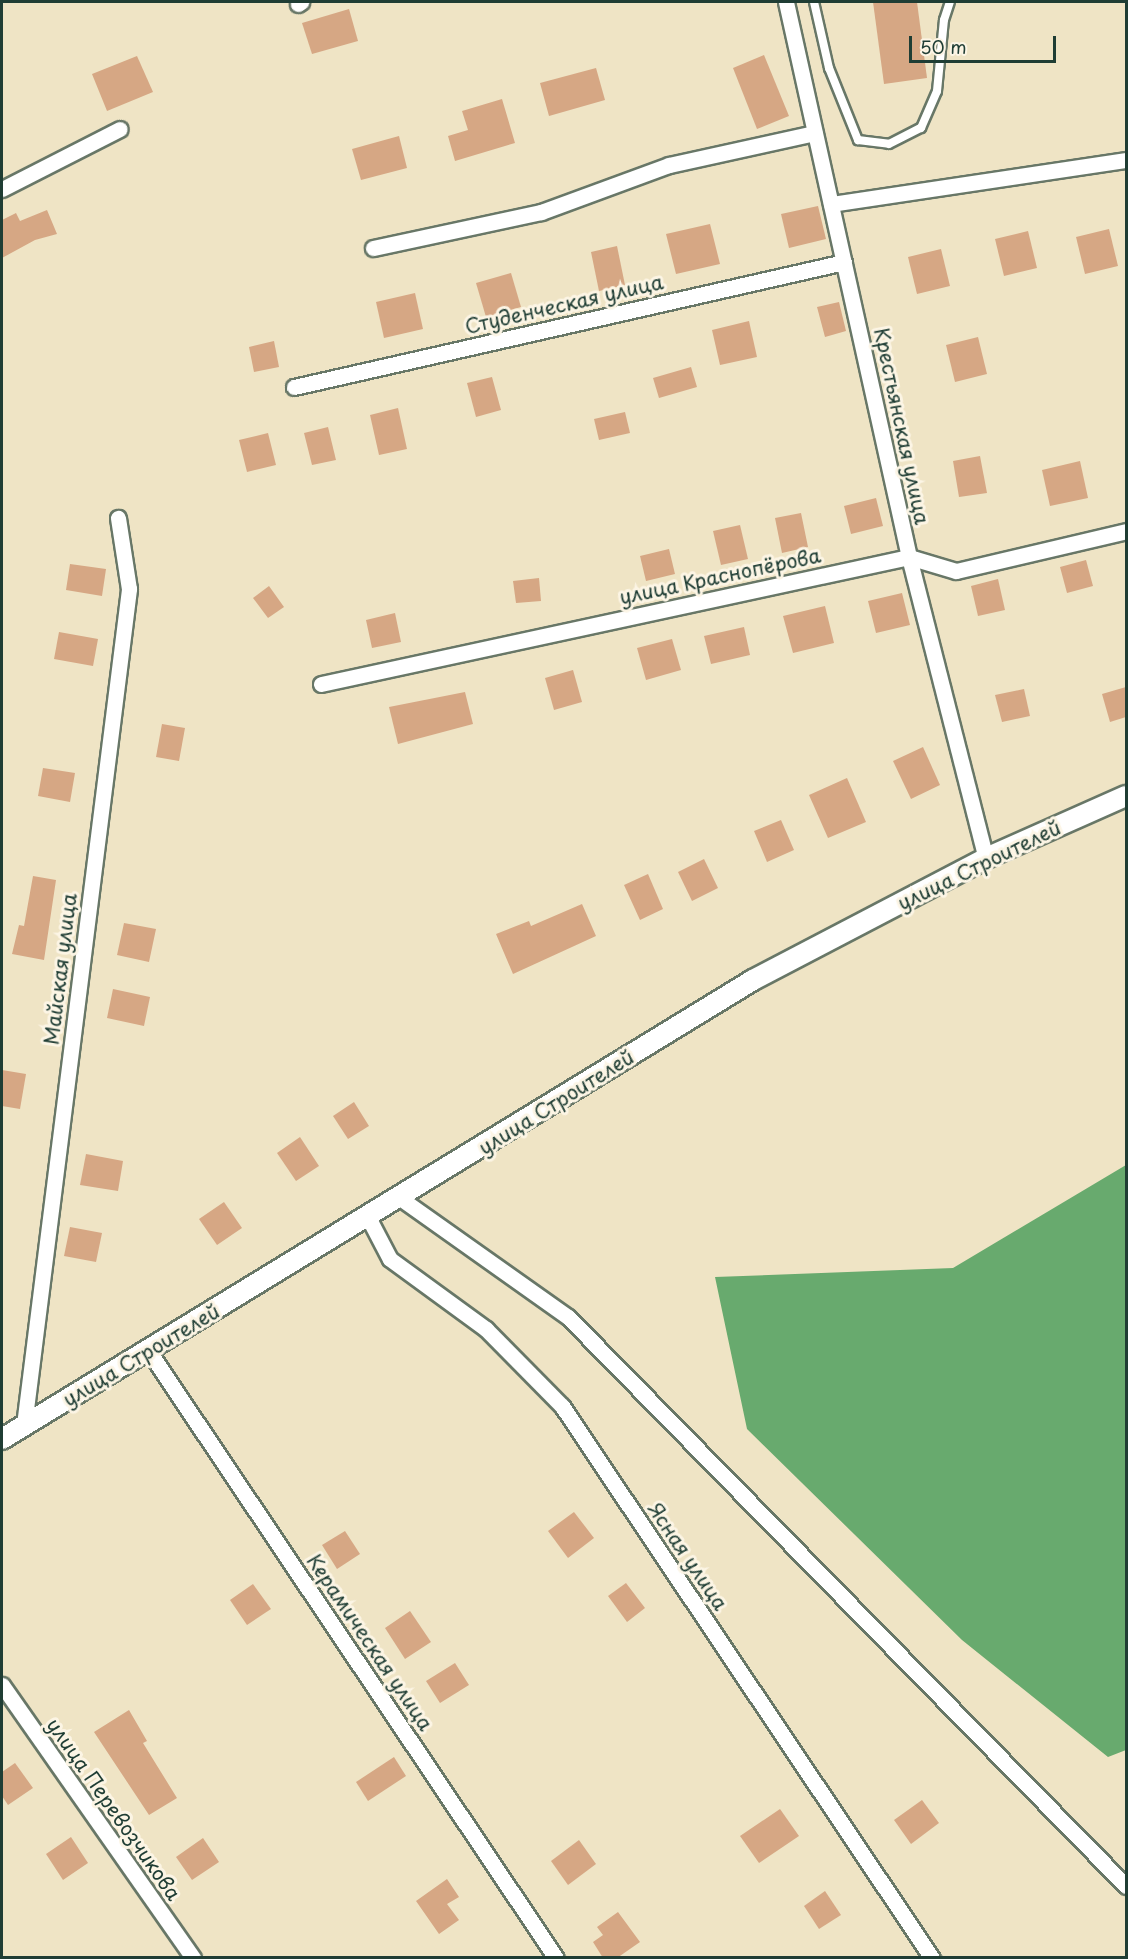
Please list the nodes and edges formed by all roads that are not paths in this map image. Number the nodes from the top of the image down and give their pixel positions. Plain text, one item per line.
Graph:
1 (786, 2) edge
2 (814, 2) edge
3 (950, 2) edge
4 (120, 129) dead end
5 (815, 133) junction
6 (1126, 160) edge
7 (2, 189) edge
8 (831, 204) junction
9 (373, 248) dead end
10 (844, 262) junction
11 (294, 387) dead end
12 (118, 518) dead end
13 (1126, 531) edge
14 (909, 557) junction
15 (321, 684) dead end
16 (1126, 796) edge
17 (987, 858) junction
18 (400, 1198) junction
19 (368, 1217) junction
20 (148, 1350) junction
21 (24, 1425) junction
22 (2, 1439) edge
23 (2, 1685) edge
24 (1126, 1886) edge
25 (192, 1958) edge
26 (556, 1958) edge
27 (932, 1958) edge

1 - 5 street, Крестьянская улица
2 - 3 lane
4 - 7 street
5 - 8 street, Крестьянская улица
5 - 9 street
6 - 8 street
8 - 10 street, Крестьянская улица
10 - 11 street, Студенческая улица
10 - 14 street, Крестьянская улица
12 - 21 street, Майская улица
13 - 14 street, улица Краснопёрова
14 - 15 street, улица Краснопёрова
14 - 17 street, Крестьянская улица
16 - 17 street, улица Строителей
17 - 18 street, улица Строителей
18 - 19 street, улица Строителей
18 - 24 street
19 - 20 street, улица Строителей
19 - 27 street, Ясная улица
20 - 21 street, улица Строителей
20 - 26 street, Керамическая улица
21 - 22 street, улица Строителей
23 - 25 street, улица Перевозчикова

